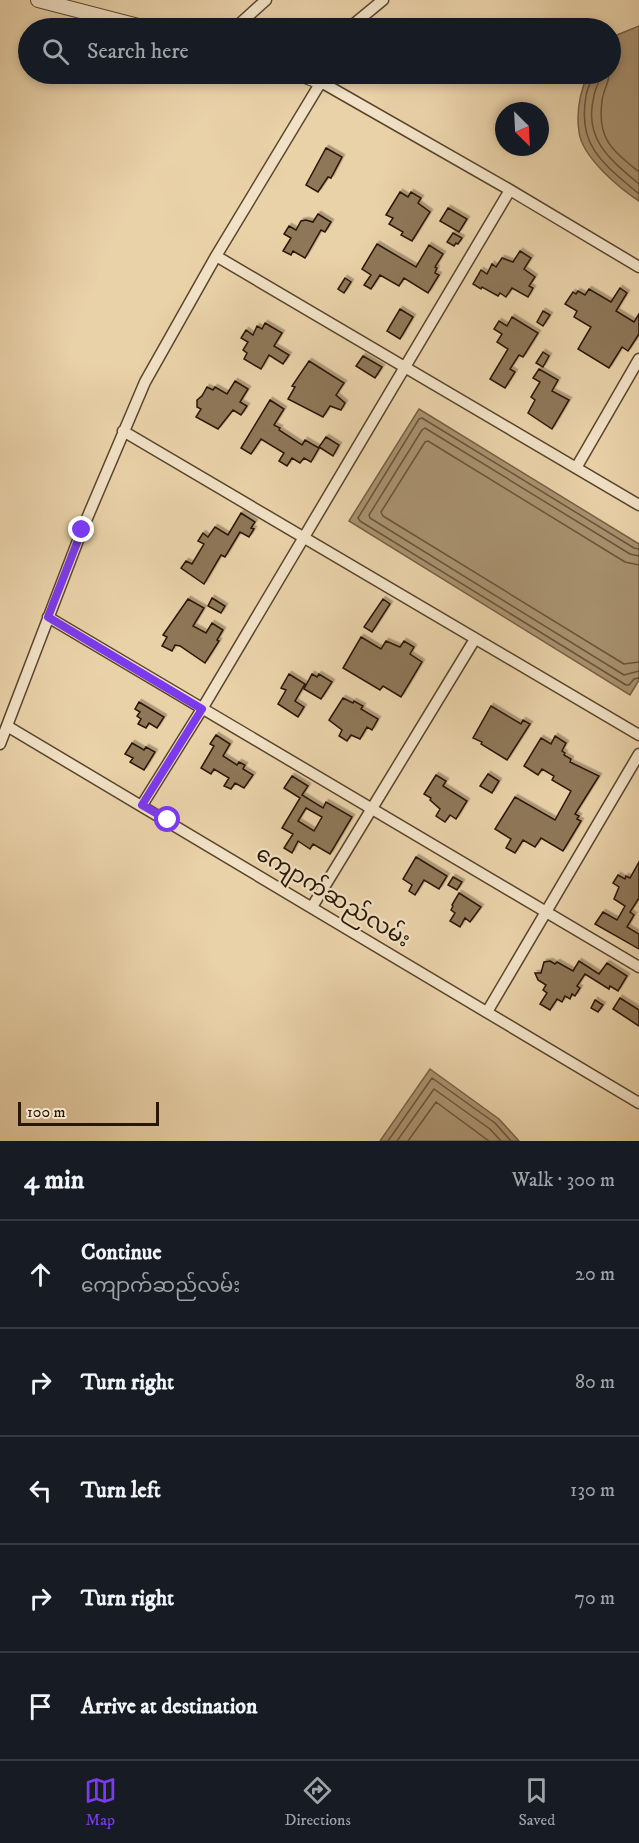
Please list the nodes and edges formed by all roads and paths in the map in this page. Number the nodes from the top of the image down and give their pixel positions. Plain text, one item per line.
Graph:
1 (38, 0) edge
2 (266, 0) edge
3 (383, 0) edge
4 (107, 18) edge
5 (246, 18) edge
6 (361, 18) edge
7 (320, 84) edge
8 (324, 84) edge
9 (510, 190) junction
10 (216, 256) junction
11 (639, 267) edge
12 (639, 359) edge
13 (404, 367) junction
14 (123, 432) junction
15 (576, 468) junction
16 (639, 506) edge
17 (303, 537) junction
18 (48, 617) junction
19 (475, 639) junction
20 (202, 709) junction
21 (7, 726) junction
22 (639, 735) edge
23 (0, 744) edge
24 (639, 754) edge
25 (142, 805) junction
26 (373, 810) junction
27 (312, 907) junction
28 (546, 912) junction
29 (639, 967) edge
30 (487, 1012) junction
31 (639, 1103) edge

1 - 4 street
2 - 5 street
3 - 6 street
7 - 10 street
8 - 9 street
9 - 11 street
9 - 13 street
10 - 13 street
10 - 14 street
12 - 15 street
13 - 15 street
13 - 17 street
14 - 17 street
14 - 18 street
15 - 16 street
17 - 19 street
17 - 20 street
18 - 20 street
18 - 21 street
19 - 22 street
19 - 26 street
20 - 25 street
20 - 26 street
21 - 23 street
21 - 25 street, ကျောက်ဆည်လမ်း
24 - 28 street
25 - 27 street, ကျောက်ဆည်လမ်း
26 - 27 street
26 - 28 street
27 - 30 street, ကျောက်ဆည်လမ်း
28 - 29 street
28 - 30 street
30 - 31 street, ကျောက်ဆည်လမ်း

